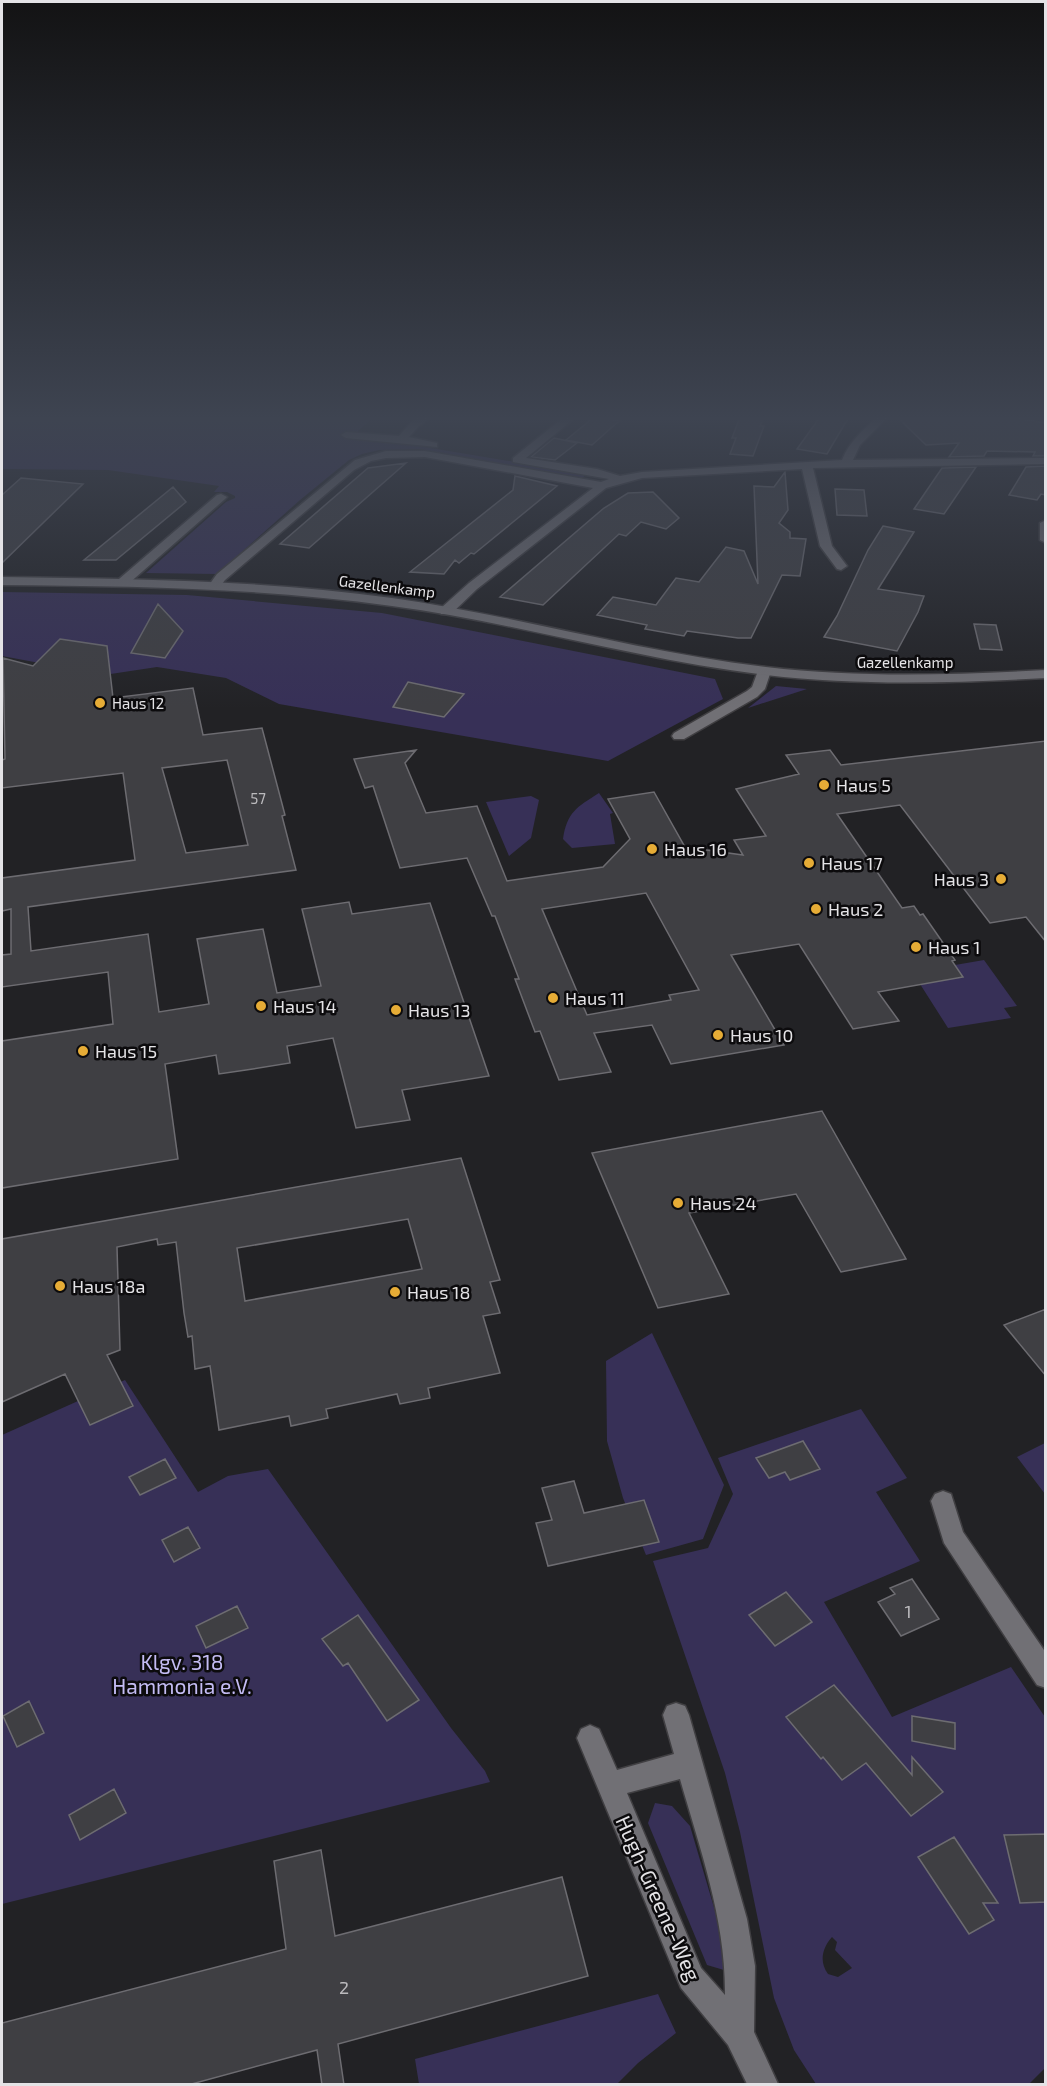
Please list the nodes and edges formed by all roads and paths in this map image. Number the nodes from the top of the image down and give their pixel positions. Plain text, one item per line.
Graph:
1 (201, 514) edge
2 (295, 514) edge
3 (565, 514) edge
4 (818, 514) edge
5 (1046, 523) edge
6 (1046, 540) edge
7 (841, 566) dead end
8 (2, 581) edge
9 (123, 582) junction
10 (215, 585) junction
11 (446, 611) junction
12 (764, 671) junction
13 (1046, 674) edge
14 (680, 736) dead end
15 (943, 1501) dead end
16 (1046, 1676) edge
17 (676, 1715) dead end
18 (590, 1738) dead end
19 (690, 1763) junction
20 (609, 1785) junction
21 (739, 2034) junction
22 (763, 2085) edge

1 - 9 street
2 - 10 street
3 - 11 street
4 - 7 street
5 - 6 street
8 - 9 street, Gazellenkamp
9 - 10 street, Gazellenkamp
10 - 11 street, Gazellenkamp
11 - 12 street, Gazellenkamp
12 - 13 street, Gazellenkamp
12 - 14 street
15 - 16 street
17 - 19 street, Hugh-Greene-Weg
18 - 20 street, Hugh-Greene-Weg
19 - 20 street
19 - 21 street, Hugh-Greene-Weg
20 - 21 street, Hugh-Greene-Weg
21 - 22 street, Hugh-Greene-Weg

